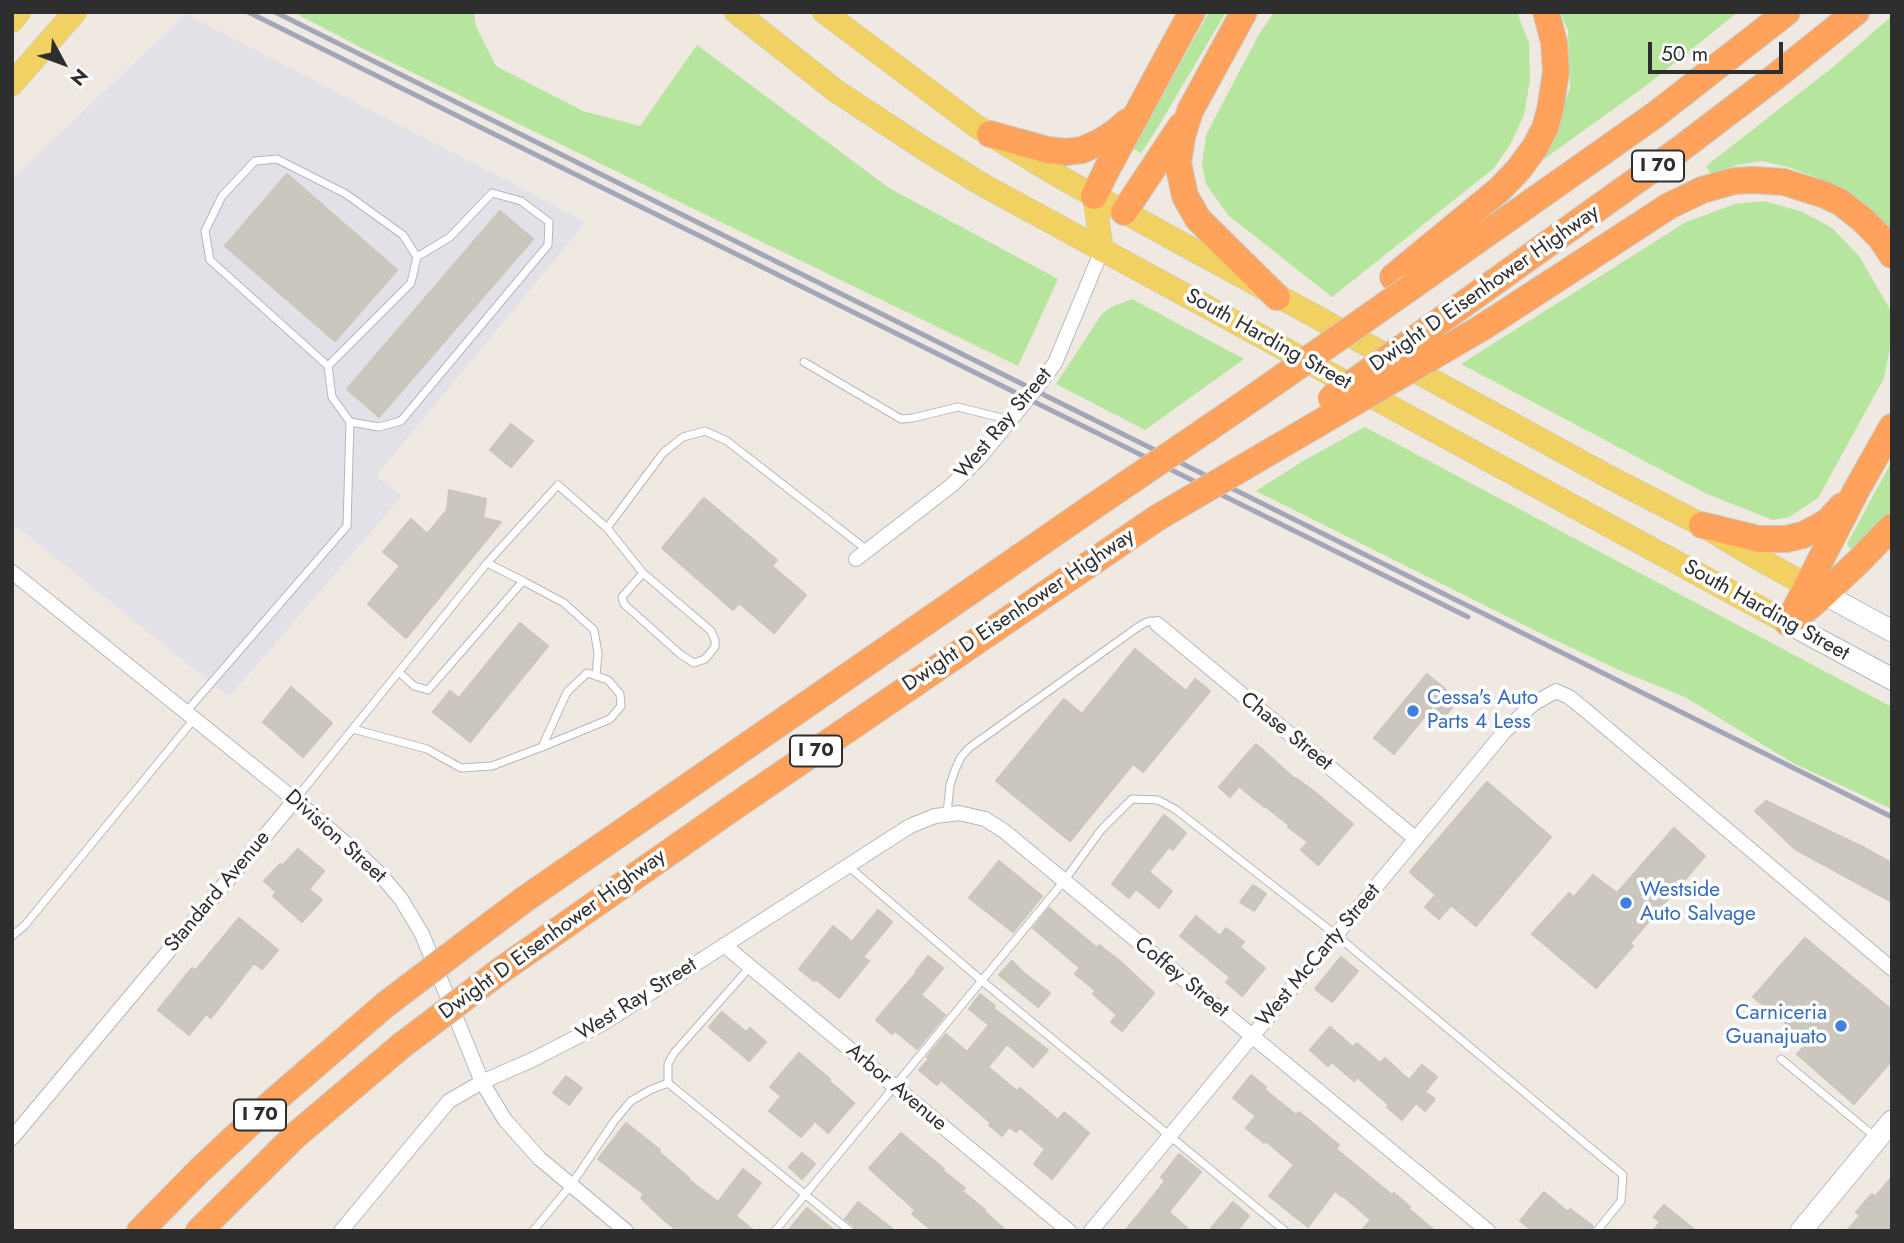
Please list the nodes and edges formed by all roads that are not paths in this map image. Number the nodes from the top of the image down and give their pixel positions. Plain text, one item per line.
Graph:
1 (19, 12) edge
2 (75, 12) edge
3 (736, 12) edge
4 (824, 12) edge
5 (1192, 12) edge
6 (1244, 12) edge
7 (1546, 12) edge
8 (1787, 12) edge
9 (1856, 12) edge
10 (12, 21) edge
11 (12, 84) edge
12 (1140, 108) junction
13 (1191, 111) junction
14 (990, 134) junction
15 (1094, 196) junction
16 (1124, 212) junction
17 (1102, 250) junction
18 (1892, 255) edge
19 (417, 257) junction
20 (1402, 282) junction
21 (1277, 296) junction
22 (804, 362) dead end
23 (328, 366) junction
24 (1011, 420) junction
25 (349, 422) junction
26 (1892, 428) edge
27 (1857, 489) junction
28 (1157, 518) junction
29 (1702, 525) junction
30 (1892, 527) edge
31 (607, 528) junction
32 (861, 554) joint
33 (487, 563) junction
34 (12, 572) edge
35 (643, 573) junction
36 (523, 580) junction
37 (1816, 590) junction
38 (1157, 624) joint
39 (1788, 624) junction
40 (1892, 631) edge
41 (399, 672) junction
42 (596, 676) junction
43 (1892, 679) edge
44 (190, 715) junction
45 (353, 729) junction
46 (542, 747) junction
47 (295, 800) junction
48 (947, 813) junction
49 (966, 814) joint
50 (1416, 839) junction
51 (848, 866) junction
52 (1064, 881) junction
53 (1336, 935) junction
54 (12, 936) edge
55 (724, 946) junction
56 (750, 967) junction
57 (1892, 969) edge
58 (981, 980) junction
59 (1252, 1037) junction
60 (1781, 1059) dead end
61 (482, 1082) junction
62 (668, 1083) junction
63 (894, 1086) junction
64 (1892, 1121) edge
65 (1170, 1136) junction
66 (12, 1138) edge
67 (1877, 1139) junction
68 (570, 1185) junction
69 (806, 1194) junction
70 (140, 1231) edge
71 (200, 1231) edge
72 (341, 1231) edge
73 (533, 1231) edge
74 (626, 1231) edge
75 (775, 1231) edge
76 (850, 1231) edge
77 (1069, 1231) edge
78 (1091, 1231) edge
79 (1285, 1231) edge
80 (1488, 1231) edge
81 (1597, 1231) edge
82 (1801, 1231) edge

1 - 10 main road
2 - 11 main road
3 - 17 main road, South Harding Street
4 - 14 main road, South Harding Street
5 - 12 highway
6 - 13 highway
7 - 20 highway
8 - 20 highway, Dwight D Eisenhower Highway / I 70
9 - 28 highway, Dwight D Eisenhower Highway / I 70, bridge
12 - 14 highway
12 - 15 highway
13 - 16 highway
13 - 21 highway
14 - 15 main road, South Harding Street
15 - 16 main road, South Harding Street
15 - 17 main road
16 - 17 main road, West Ray Street
16 - 21 main road, South Harding Street
17 - 24 street, West Ray Street
17 - 39 main road, South Harding Street
18 - 28 highway, bridge
19 - 23 lane
19 - 23 lane
19 - 25 lane
20 - 70 highway, Dwight D Eisenhower Highway / I 70, bridge
21 - 29 main road, South Harding Street
22 - 24 lane
23 - 25 lane
24 - 32 street, West Ray Street
25 - 44 lane
26 - 27 highway
27 - 29 highway
27 - 37 highway
28 - 71 highway, Dwight D Eisenhower Highway / I 70, bridge
29 - 37 main road, South Harding Street
30 - 37 highway
31 - 32 lane
31 - 33 lane, Standard Avenue
31 - 35 lane
33 - 36 lane
33 - 41 lane, Standard Avenue
34 - 44 street, Division Street
35 - 35 lane
36 - 41 lane
36 - 42 lane
37 - 39 highway
37 - 40 street, South Harding Street
38 - 48 lane
38 - 50 street, Chase Street
39 - 43 street, South Harding Street
41 - 45 lane, Standard Avenue
42 - 46 lane
42 - 46 lane
44 - 47 street, Division Street
44 - 54 lane
45 - 46 lane
45 - 47 lane, Standard Avenue
47 - 61 street, Division Street
47 - 66 street, Standard Avenue
48 - 49 street, West Ray Street
48 - 51 street, West Ray Street
49 - 52 street, Coffey Street
50 - 53 street, West McCarty Street
50 - 57 street, West McCarty Street
51 - 55 street, West Ray Street
51 - 58 lane
52 - 53 lane
52 - 58 lane
52 - 59 street, Coffey Street
53 - 59 street, West McCarty Street
53 - 81 lane
55 - 56 street, Arbor Avenue
55 - 61 street, West Ray Street
56 - 62 lane
56 - 63 street, Arbor Avenue
58 - 63 lane
58 - 65 lane
59 - 65 street, West McCarty Street
59 - 80 street, Coffey Street
60 - 67 lane
61 - 68 street, Division Street
61 - 72 street, West Ray Street
62 - 68 lane
62 - 69 lane
63 - 69 lane
63 - 77 street, Arbor Avenue
64 - 67 street
65 - 78 street, West McCarty Street
65 - 79 lane
67 - 82 street
68 - 73 lane
68 - 74 street, Division Street
69 - 75 lane
69 - 76 lane

